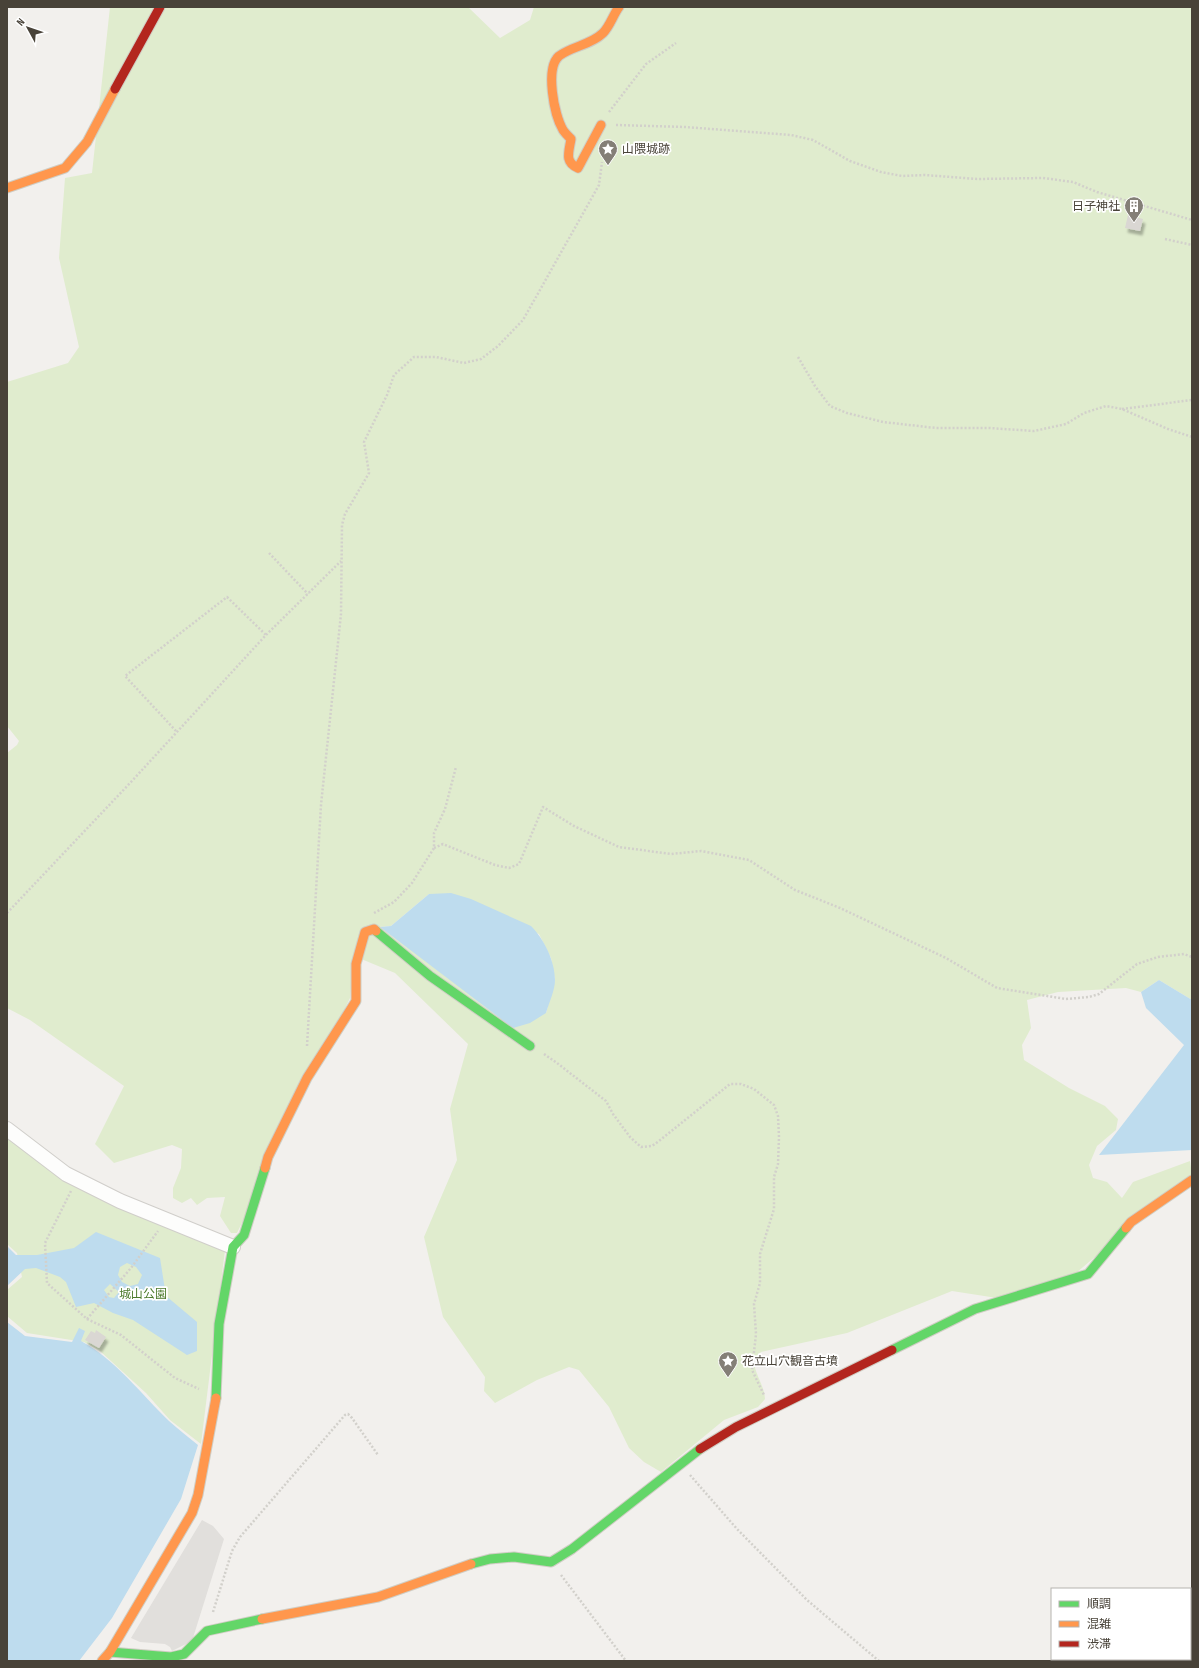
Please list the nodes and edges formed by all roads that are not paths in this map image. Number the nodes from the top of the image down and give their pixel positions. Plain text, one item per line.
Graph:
1 (160, 7) edge
2 (619, 7) edge
3 (601, 125) road end
4 (7, 188) edge
5 (530, 1046) road end
6 (7, 1129) edge
7 (1192, 1180) edge
8 (233, 1248) junction
9 (110, 1652) junction
10 (102, 1661) edge

1 - 4 street
2 - 3 street
5 - 8 street
6 - 8 street
7 - 9 street
8 - 9 street
9 - 10 street

